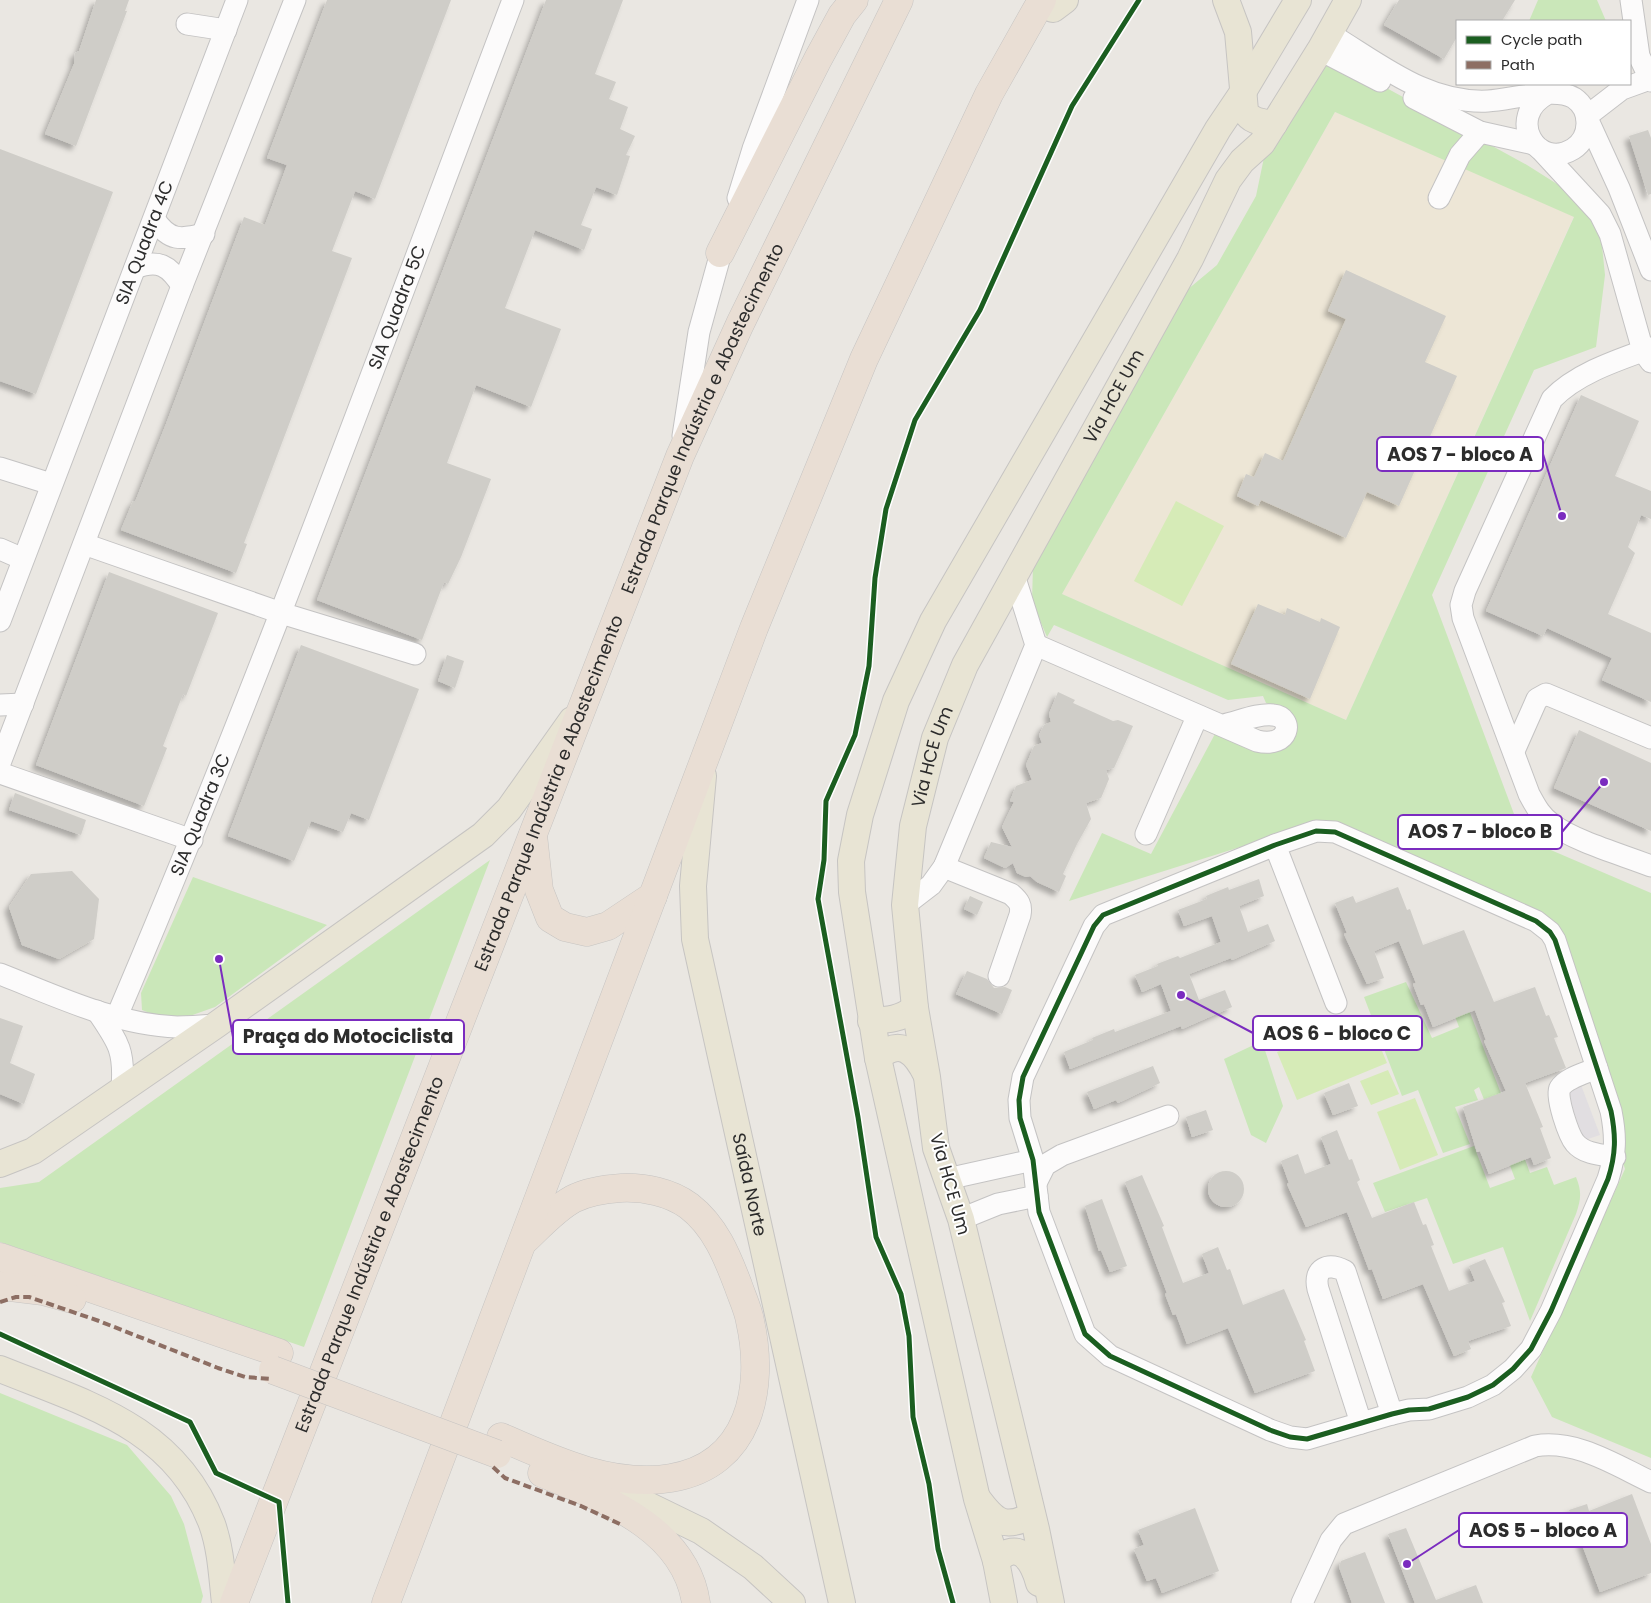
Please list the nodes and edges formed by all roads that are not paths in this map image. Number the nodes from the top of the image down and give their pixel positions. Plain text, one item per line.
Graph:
1 (237, 0) edge
2 (295, 0) edge
3 (513, 0) edge
4 (808, 0) edge
5 (854, 0) edge
6 (899, 0) edge
7 (1226, 0) edge
8 (1298, 0) edge
9 (1348, 0) edge
10 (1631, 0) edge
11 (1055, 2) edge
12 (187, 24) dead end
13 (226, 30) junction
14 (1325, 42) junction
15 (1634, 58) edge
16 (1650, 80) edge
17 (1572, 85) edge
18 (1242, 92) junction
19 (1549, 94) junction
20 (1587, 117) junction
21 (1274, 124) junction
22 (1480, 132) junction
23 (1538, 147) junction
24 (1439, 198) dead end
25 (155, 220) junction
26 (1162, 226) junction
27 (204, 234) junction
28 (720, 253) junction
29 (1190, 258) junction
30 (1650, 267) edge
31 (134, 268) junction
32 (1621, 272) junction
33 (182, 286) junction
34 (1648, 354) edge
35 (680, 456) junction
36 (0, 468) edge
37 (50, 484) junction
38 (84, 544) junction
39 (0, 549) edge
40 (23, 559) junction
41 (1014, 575) junction
42 (281, 613) junction
43 (0, 620) edge
44 (1036, 645) junction
45 (415, 654) dead end
46 (22, 704) junction
47 (0, 705) edge
48 (583, 706) junction
49 (1197, 716) junction
50 (1223, 726) dead end
51 (1651, 738) edge
52 (1514, 751) junction
53 (0, 763) edge
54 (704, 763) junction
55 (0, 773) edge
56 (533, 831) junction
57 (1146, 834) dead end
58 (192, 840) junction
59 (1276, 845) junction
60 (1651, 866) edge
61 (944, 867) junction
62 (653, 896) junction
63 (905, 905) junction
64 (0, 974) edge
65 (999, 976) dead end
66 (1336, 1003) dead end
67 (915, 1008) junction
68 (107, 1014) junction
69 (870, 1021) junction
70 (216, 1025) junction
71 (878, 1058) junction
72 (1597, 1068) junction
73 (927, 1076) junction
74 (122, 1088) junction
75 (1168, 1116) dead end
76 (1615, 1157) junction
77 (1033, 1160) junction
78 (0, 1164) edge
79 (947, 1179) junction
80 (1037, 1188) junction
81 (961, 1219) junction
82 (520, 1245) junction
83 (0, 1257) edge
84 (0, 1286) edge
85 (276, 1361) junction
86 (0, 1369) edge
87 (1392, 1414) junction
88 (1361, 1422) junction
89 (499, 1445) junction
90 (561, 1464) junction
91 (1651, 1482) edge
92 (977, 1499) junction
93 (1032, 1515) junction
94 (414, 1532) junction
95 (996, 1561) junction
96 (225, 1603) edge
97 (234, 1603) edge
98 (386, 1603) edge
99 (408, 1603) edge
100 (696, 1603) edge
101 (792, 1603) edge
102 (842, 1603) edge
103 (1004, 1603) edge
104 (1045, 1603) edge
105 (1051, 1603) edge
106 (1302, 1603) edge

1 - 13 street, SIA Quadra 4C
2 - 27 street
3 - 42 street, SIA Quadra 5C
4 - 28 street
5 - 28 highway
6 - 35 highway, Estrada Parque Indústria e Abastecimento
7 - 18 main road
8 - 18 main road
9 - 14 main road, Via HCE Um
10 - 15 street
11 - 54 highway
12 - 13 street
13 - 25 street, SIA Quadra 4C
14 - 19 street
14 - 21 main road, Via HCE Um
14 - 22 street
15 - 16 street
16 - 20 street
17 - 19 street
18 - 21 main road
18 - 26 main road
19 - 20 street
19 - 23 street
20 - 23 street
20 - 30 street
21 - 29 main road, Via HCE Um
22 - 23 street
22 - 24 street
23 - 32 street
25 - 27 street
25 - 31 street, SIA Quadra 4C
26 - 29 main road
26 - 69 main road
27 - 33 street
28 - 35 street
29 - 41 main road, Via HCE Um
30 - 32 street
31 - 33 street
31 - 37 street, SIA Quadra 4C
32 - 34 street
33 - 38 street
34 - 52 street
35 - 48 highway, Estrada Parque Indústria e Abastecimento
36 - 37 street
37 - 40 street, SIA Quadra 4C
38 - 42 street
38 - 46 street
39 - 40 street
40 - 43 street, SIA Quadra 4C
41 - 44 street
41 - 63 main road, Via HCE Um
42 - 45 street
42 - 58 street, SIA Quadra 3C
44 - 49 street
44 - 61 street
46 - 47 street
46 - 53 street
48 - 56 highway, Estrada Parque Indústria e Abastecimento
48 - 70 main road
49 - 50 street
49 - 57 street
51 - 52 street
52 - 60 street
54 - 62 highway
54 - 102 main road, Saída Norte
55 - 58 street
56 - 62 highway
56 - 97 highway, Estrada Parque Indústria e Abastecimento
58 - 68 street, SIA Quadra 3C
59 - 66 street
59 - 72 street
59 - 77 street
61 - 63 street
61 - 65 street
62 - 82 highway
63 - 67 main road, Via HCE Um
64 - 68 street
67 - 69 main road
67 - 73 main road, Via HCE Um
68 - 70 street
68 - 74 street
69 - 71 main road
70 - 74 main road
71 - 73 main road
71 - 92 main road
72 - 76 street
72 - 76 street
73 - 79 main road, Via HCE Um
74 - 78 main road
75 - 80 street
76 - 87 street
77 - 79 street
77 - 80 street
79 - 81 main road, Via HCE Um
80 - 81 street
80 - 88 street
81 - 93 main road, Via HCE Um
82 - 90 highway
82 - 94 highway
83 - 85 highway
84 - 85 highway
85 - 89 highway
86 - 96 main road
87 - 88 street
87 - 88 street
89 - 90 highway
89 - 100 highway
90 - 101 main road
91 - 106 street
92 - 93 main road
92 - 95 main road
93 - 105 main road, Via HCE Um
94 - 98 highway
94 - 99 highway
95 - 103 main road
95 - 104 main road

